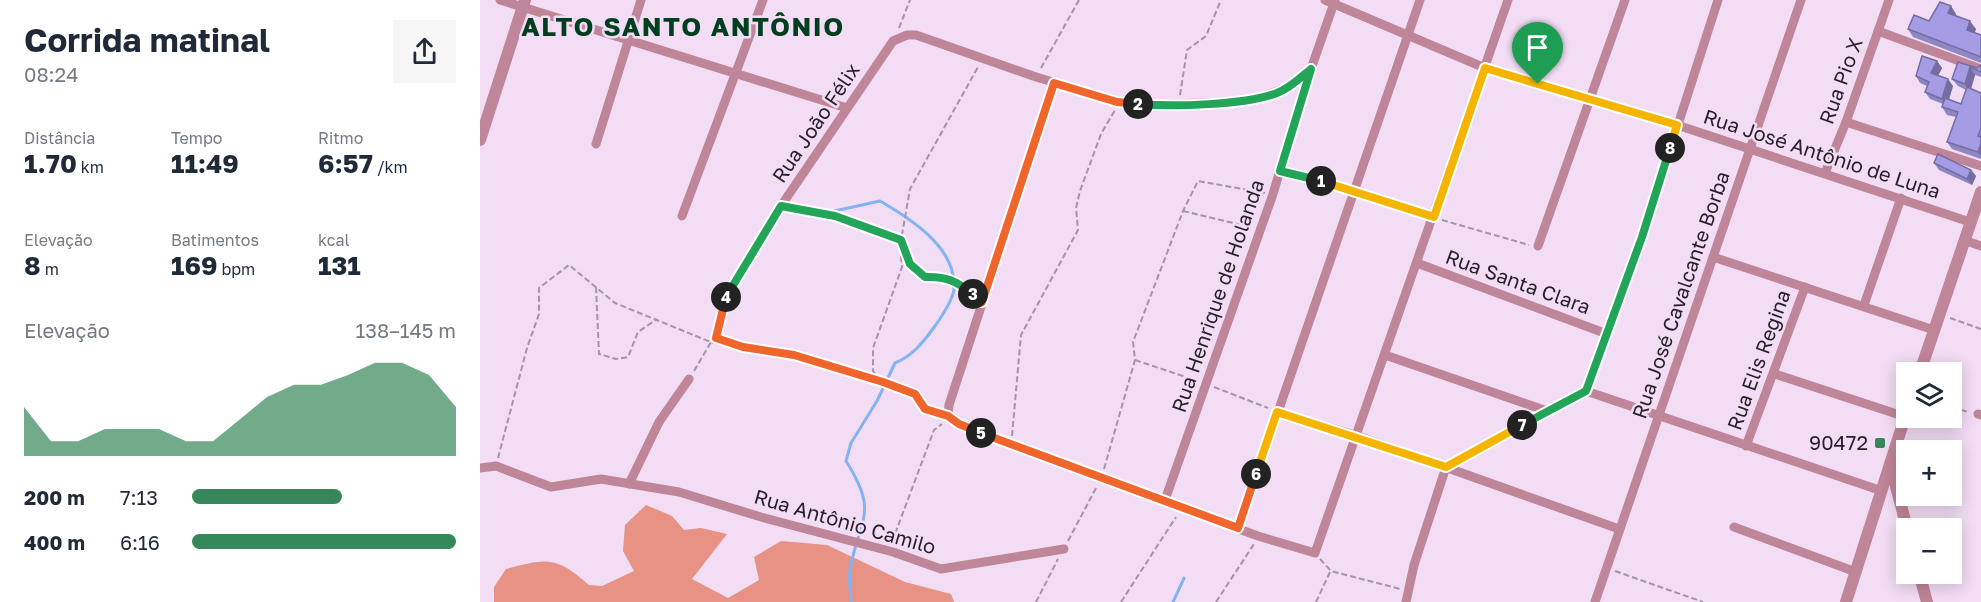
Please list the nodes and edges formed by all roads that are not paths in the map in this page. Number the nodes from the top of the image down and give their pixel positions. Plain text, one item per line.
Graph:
1 (500, 0) edge
2 (641, 0) edge
3 (764, 0) edge
4 (1420, 0) edge
5 (1508, 0) edge
6 (1625, 0) edge
7 (1718, 0) edge
8 (1801, 0) edge
9 (1888, 0) edge
10 (1331, 1) edge
11 (524, 4) edge
12 (1878, 31) junction
13 (1408, 36) junction
14 (627, 40) junction
15 (1485, 68) junction
16 (1311, 69) junction
17 (1981, 69) edge
18 (736, 73) junction
19 (1054, 83) junction
20 (1590, 100) junction
21 (847, 108) junction
22 (1846, 122) junction
23 (1677, 125) junction
24 (480, 140) edge
25 (596, 144) dead end
26 (1751, 149) junction
27 (1981, 166) edge
28 (1280, 171) junction
29 (1825, 173) junction
30 (1353, 190) junction
31 (1981, 192) edge
32 (1901, 198) junction
33 (682, 216) dead end
34 (1434, 217) junction
35 (1970, 222) junction
36 (1964, 240) junction
37 (1538, 246) road end
38 (1981, 246) edge
39 (1713, 257) junction
40 (1417, 263) junction
41 (1805, 287) junction
42 (1864, 305) junction
43 (719, 324) road end
44 (1934, 330) junction
45 (1607, 334) junction
46 (1385, 355) junction
47 (1923, 362) edge
48 (1775, 374) junction
49 (689, 379) road end
50 (1586, 391) junction
51 (1547, 411) junction
52 (1277, 412) junction
53 (1896, 413) edge
54 (1658, 417) junction
55 (1902, 428) edge
56 (1355, 435) junction
57 (1746, 446) junction
58 (1890, 463) junction
59 (1446, 467) junction
60 (480, 468) edge
61 (629, 484) junction
62 (1882, 491) junction
63 (1165, 500) junction
64 (1904, 518) edge
65 (1734, 527) dead end
66 (1238, 528) junction
67 (1619, 529) junction
68 (1064, 549) road end
69 (1856, 572) junction
70 (1922, 584) edge
71 (1406, 602) edge
72 (1594, 602) edge
73 (1846, 602) edge
74 (1927, 602) edge

1 - 11 street
2 - 14 street
3 - 18 street
4 - 13 street
5 - 15 street
6 - 20 street
7 - 23 street
8 - 26 street, Rua José Cavalcante Borba
9 - 12 street, Rua Pio X
10 - 13 street, Rua José Antônio de Luna
10 - 16 street, Rua Henrique de Holanda
11 - 14 street
11 - 24 street
12 - 17 street
12 - 22 street, Rua Pio X
13 - 15 street, Rua José Antônio de Luna
13 - 30 street
14 - 18 street
14 - 25 street
15 - 20 street, Rua José Antônio de Luna
15 - 34 street
16 - 19 street
16 - 28 street, Rua Henrique de Holanda
18 - 21 street
18 - 33 street
19 - 21 street, Rua João Félix
19 - 63 street
20 - 23 street, Rua José Antônio de Luna
20 - 37 street
21 - 43 street, Rua João Félix
22 - 27 street
22 - 29 street, Rua Pio X
23 - 26 street, Rua José Antônio de Luna
23 - 45 street
26 - 29 street, Rua José Antônio de Luna
26 - 39 street, Rua José Cavalcante Borba
28 - 30 street
28 - 63 street, Rua Henrique de Holanda
29 - 32 street, Rua José Antônio de Luna
30 - 34 street
30 - 52 street
31 - 35 street
32 - 35 street, Rua José Antônio de Luna
32 - 42 street
34 - 40 street
35 - 36 street
36 - 38 street
36 - 44 street
39 - 41 street
39 - 54 street, Rua José Cavalcante Borba
40 - 45 street, Rua Santa Clara
40 - 46 street
41 - 42 street
41 - 48 street, Rua Elis Regina
42 - 44 street
44 - 47 street
45 - 50 street
46 - 51 street
46 - 56 street
48 - 53 street
48 - 57 street, Rua Elis Regina
49 - 61 street
50 - 51 street
50 - 54 street
51 - 59 street
52 - 56 street
52 - 66 street
54 - 57 street
54 - 67 street, Rua José Cavalcante Borba
55 - 58 street
56 - 59 street
56 - 66 street
57 - 62 street
58 - 62 street
58 - 64 street
59 - 67 street
59 - 71 street
60 - 61 street, Rua Antônio Camilo
61 - 68 street, Rua Antônio Camilo
62 - 69 street
63 - 66 street
65 - 69 street
67 - 72 street, Rua José Cavalcante Borba
69 - 73 street
70 - 74 street

